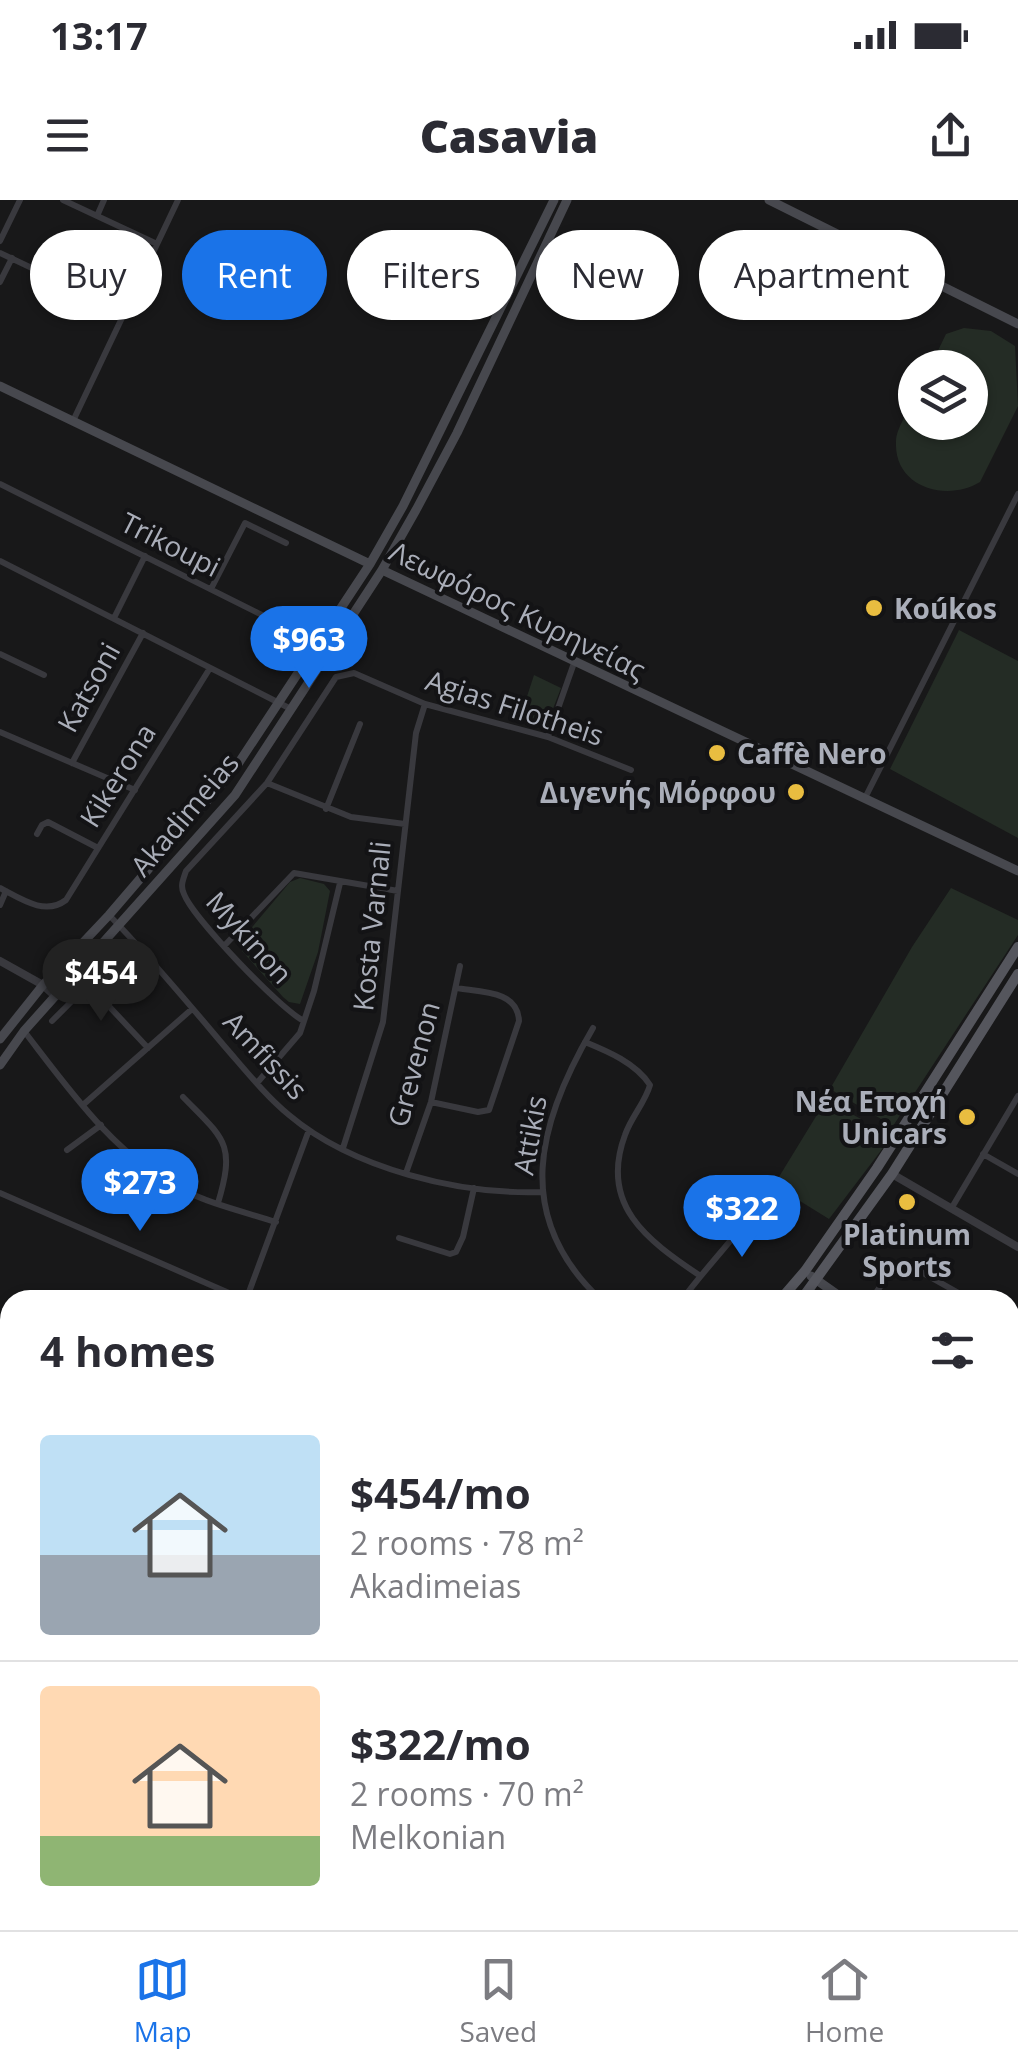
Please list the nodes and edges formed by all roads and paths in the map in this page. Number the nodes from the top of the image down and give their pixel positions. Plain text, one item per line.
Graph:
1 (20, 200) edge
2 (63, 200) edge
3 (104, 200) edge
4 (178, 200) edge
5 (554, 200) edge
6 (567, 200) edge
7 (770, 200) edge
8 (97, 216) junction
9 (127, 230) edge
10 (162, 234) edge
11 (0, 241) edge
12 (0, 252) edge
13 (12, 258) junction
14 (30, 267) edge
15 (0, 282) edge
16 (121, 320) edge
17 (1018, 324) edge
18 (0, 386) edge
19 (73, 420) junction
20 (0, 484) edge
21 (1018, 494) edge
22 (286, 543) dead end
23 (146, 556) junction
24 (0, 561) edge
25 (370, 564) junction
26 (382, 570) junction
27 (211, 590) junction
28 (318, 613) dead end
29 (114, 618) junction
30 (143, 634) junction
31 (0, 654) edge
32 (574, 663) junction
33 (210, 668) junction
34 (44, 676) dead end
35 (278, 702) junction
36 (426, 704) junction
37 (292, 709) junction
38 (360, 724) dead end
39 (3, 734) edge
40 (548, 736) junction
41 (0, 747) edge
42 (72, 763) junction
43 (631, 770) dead end
44 (267, 784) junction
45 (135, 790) junction
46 (865, 798) junction
47 (326, 809) junction
48 (405, 824) junction
49 (37, 834) dead end
50 (98, 848) junction
51 (1018, 871) edge
52 (340, 883) junction
53 (3, 890) edge
54 (398, 891) junction
55 (0, 905) edge
56 (109, 915) junction
57 (119, 925) junction
58 (110, 935) junction
59 (135, 943) junction
60 (226, 945) junction
61 (1016, 954) edge
62 (0, 961) edge
63 (460, 966) dead end
64 (1018, 974) edge
65 (43, 985) junction
66 (456, 988) junction
67 (55, 996) junction
68 (192, 1009) junction
69 (52, 1022) dead end
70 (304, 1022) junction
71 (593, 1028) dead end
72 (24, 1031) junction
73 (0, 1039) edge
74 (585, 1042) junction
75 (148, 1048) junction
76 (6, 1049) edge
77 (0, 1065) edge
78 (256, 1083) junction
79 (183, 1097) dead end
80 (1017, 1099) edge
81 (431, 1102) junction
82 (84, 1104) junction
83 (101, 1125) junction
84 (309, 1130) junction
85 (343, 1149) junction
86 (67, 1150) dead end
87 (983, 1154) junction
88 (406, 1173) junction
89 (892, 1174) junction
90 (1018, 1174) edge
91 (474, 1188) junction
92 (542, 1192) junction
93 (0, 1193) edge
94 (765, 1194) dead end
95 (218, 1202) junction
96 (951, 1209) junction
97 (276, 1222) junction
98 (398, 1238) dead end
99 (1018, 1246) edge
100 (804, 1271) junction
101 (699, 1275) junction
102 (817, 1281) junction
103 (223, 1290) edge
104 (250, 1290) edge
105 (593, 1290) edge
106 (689, 1290) edge
107 (788, 1290) edge
108 (809, 1290) edge
109 (830, 1290) edge
110 (879, 1290) edge
111 (953, 1290) edge

1 - 11 street
2 - 8 street
3 - 8 street
4 - 10 street
5 - 25 main road, Akadimeias
6 - 26 main road, Akadimeias
7 - 17 main road
8 - 9 street
12 - 13 street
13 - 14 street
13 - 15 street
16 - 19 street
18 - 19 main road, Λεωφόρος Κυρηνείας
19 - 25 main road, Λεωφόρος Κυρηνείας
20 - 23 street, Trikoupi
21 - 46 street
22 - 27 street
23 - 27 street, Trikoupi
23 - 29 street
24 - 29 street
25 - 26 street, Λεωφόρος Κυρηνείας
25 - 35 main road, Akadimeias
26 - 32 main road, Λεωφόρος Κυρηνείας
26 - 37 main road, Akadimeias
27 - 28 street, Trikoupi
29 - 30 street
30 - 33 street
30 - 42 street, Katsoni
31 - 34 street
32 - 40 street
32 - 46 main road, Λεωφόρος Κυρηνείας
33 - 35 street
33 - 45 street, Kikerona
35 - 37 street
35 - 56 main road, Akadimeias
36 - 40 street, Agias Filotheis
36 - 44 street, Agias Filotheis
36 - 48 street, Kosta Varnali
37 - 57 main road, Akadimeias
38 - 47 street
39 - 41 street
39 - 42 street
40 - 43 street, Agias Filotheis
42 - 45 street
44 - 47 street
44 - 60 street, Mykinon
45 - 50 street, Kikerona
46 - 51 main road, Λεωφόρος Κυρηνείας
47 - 48 street
48 - 54 street, Kosta Varnali
49 - 50 street
50 - 53 street, Kikerona
52 - 54 street
52 - 60 street
52 - 70 street
53 - 55 street
54 - 85 street, Kosta Varnali
56 - 57 street, Amfissis
56 - 65 main road, Akadimeias
57 - 58 main road, Akadimeias
57 - 59 street, Amfissis
58 - 59 street
58 - 67 main road, Akadimeias
59 - 68 street, Amfissis
60 - 70 street, Mykinon
61 - 100 main road
62 - 65 street
63 - 66 street, Grevenon
64 - 89 main road
65 - 67 street
65 - 73 main road, Akadimeias
66 - 81 street, Grevenon
66 - 81 street
67 - 72 main road, Akadimeias
68 - 75 street
68 - 78 street, Amfissis
69 - 75 street
70 - 78 street
71 - 74 street, Attikis
72 - 76 main road, Akadimeias
72 - 82 street
74 - 92 street, Attikis
74 - 101 street
75 - 82 street
76 - 77 main road, Akadimeias
78 - 84 street, Amfissis
79 - 95 street
80 - 87 street
81 - 88 street, Grevenon
82 - 83 street
83 - 86 street
83 - 95 street
84 - 85 street, Amfissis
84 - 97 street
85 - 88 street, Amfissis
87 - 90 street
87 - 96 street
88 - 91 street, Amfissis
89 - 96 street
89 - 102 main road
91 - 92 street, Amfissis
91 - 98 street
92 - 105 street, Attikis
93 - 103 street
94 - 101 street
95 - 97 street
96 - 99 street
97 - 104 street
100 - 102 main road
100 - 107 main road
101 - 106 street
102 - 108 main road
102 - 109 main road
110 - 111 street

